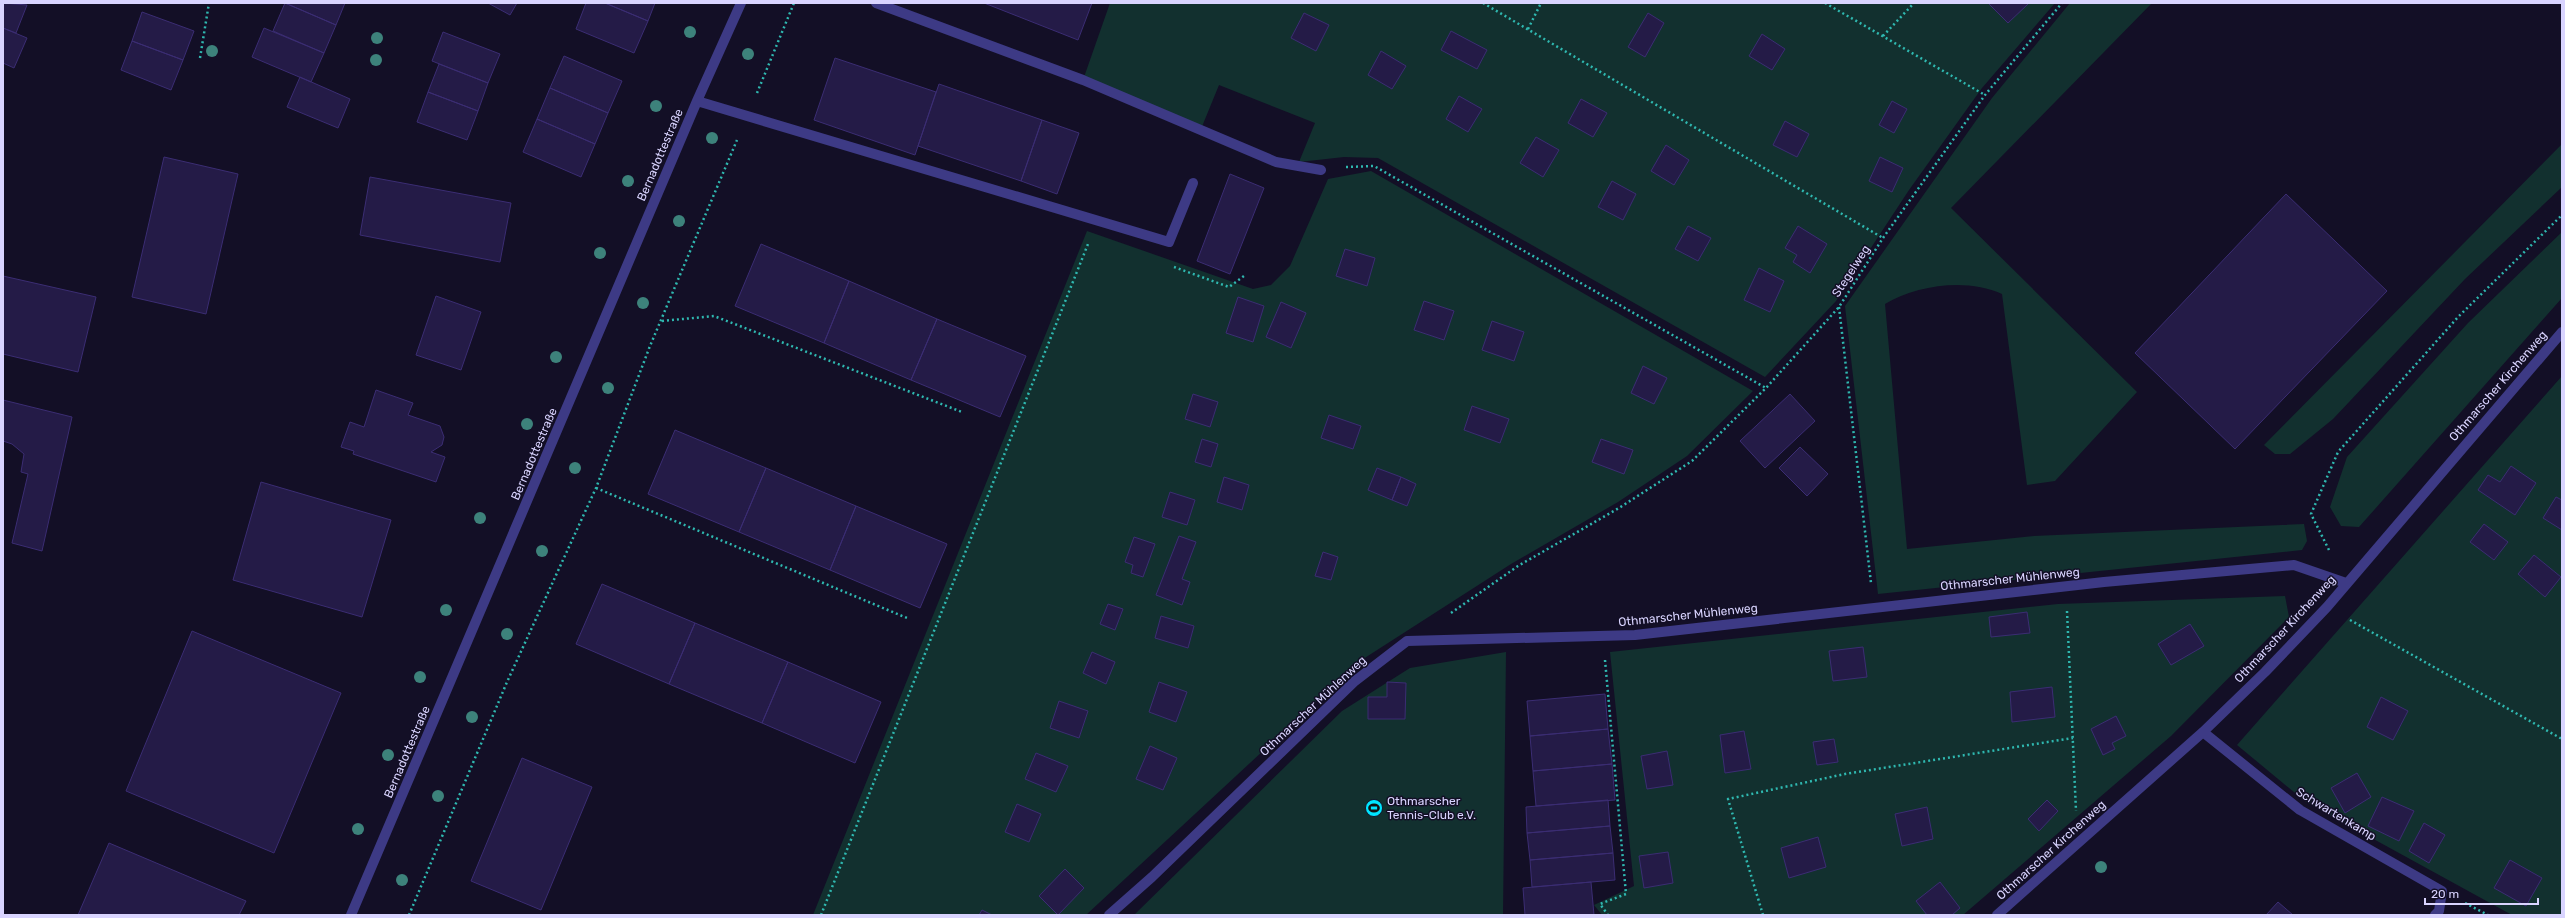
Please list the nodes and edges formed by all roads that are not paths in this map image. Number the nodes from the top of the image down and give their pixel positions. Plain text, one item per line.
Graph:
1 (741, 3) edge
2 (876, 3) edge
3 (697, 101) junction
4 (1321, 170) road end
5 (1193, 183) dead end
6 (2562, 332) edge
7 (2346, 582) junction
8 (2203, 732) junction
9 (352, 915) edge
10 (1109, 915) edge
11 (1997, 915) edge
12 (2435, 915) edge

1 - 3 street, Bernadottestraße
2 - 4 street
3 - 5 street
3 - 9 street, Bernadottestraße
6 - 7 street, Othmarscher Kirchenweg
7 - 8 street, Othmarscher Kirchenweg
7 - 10 street, Othmarscher Mühlenweg
8 - 11 street, Othmarscher Kirchenweg
8 - 12 street, Schwartenkamp

